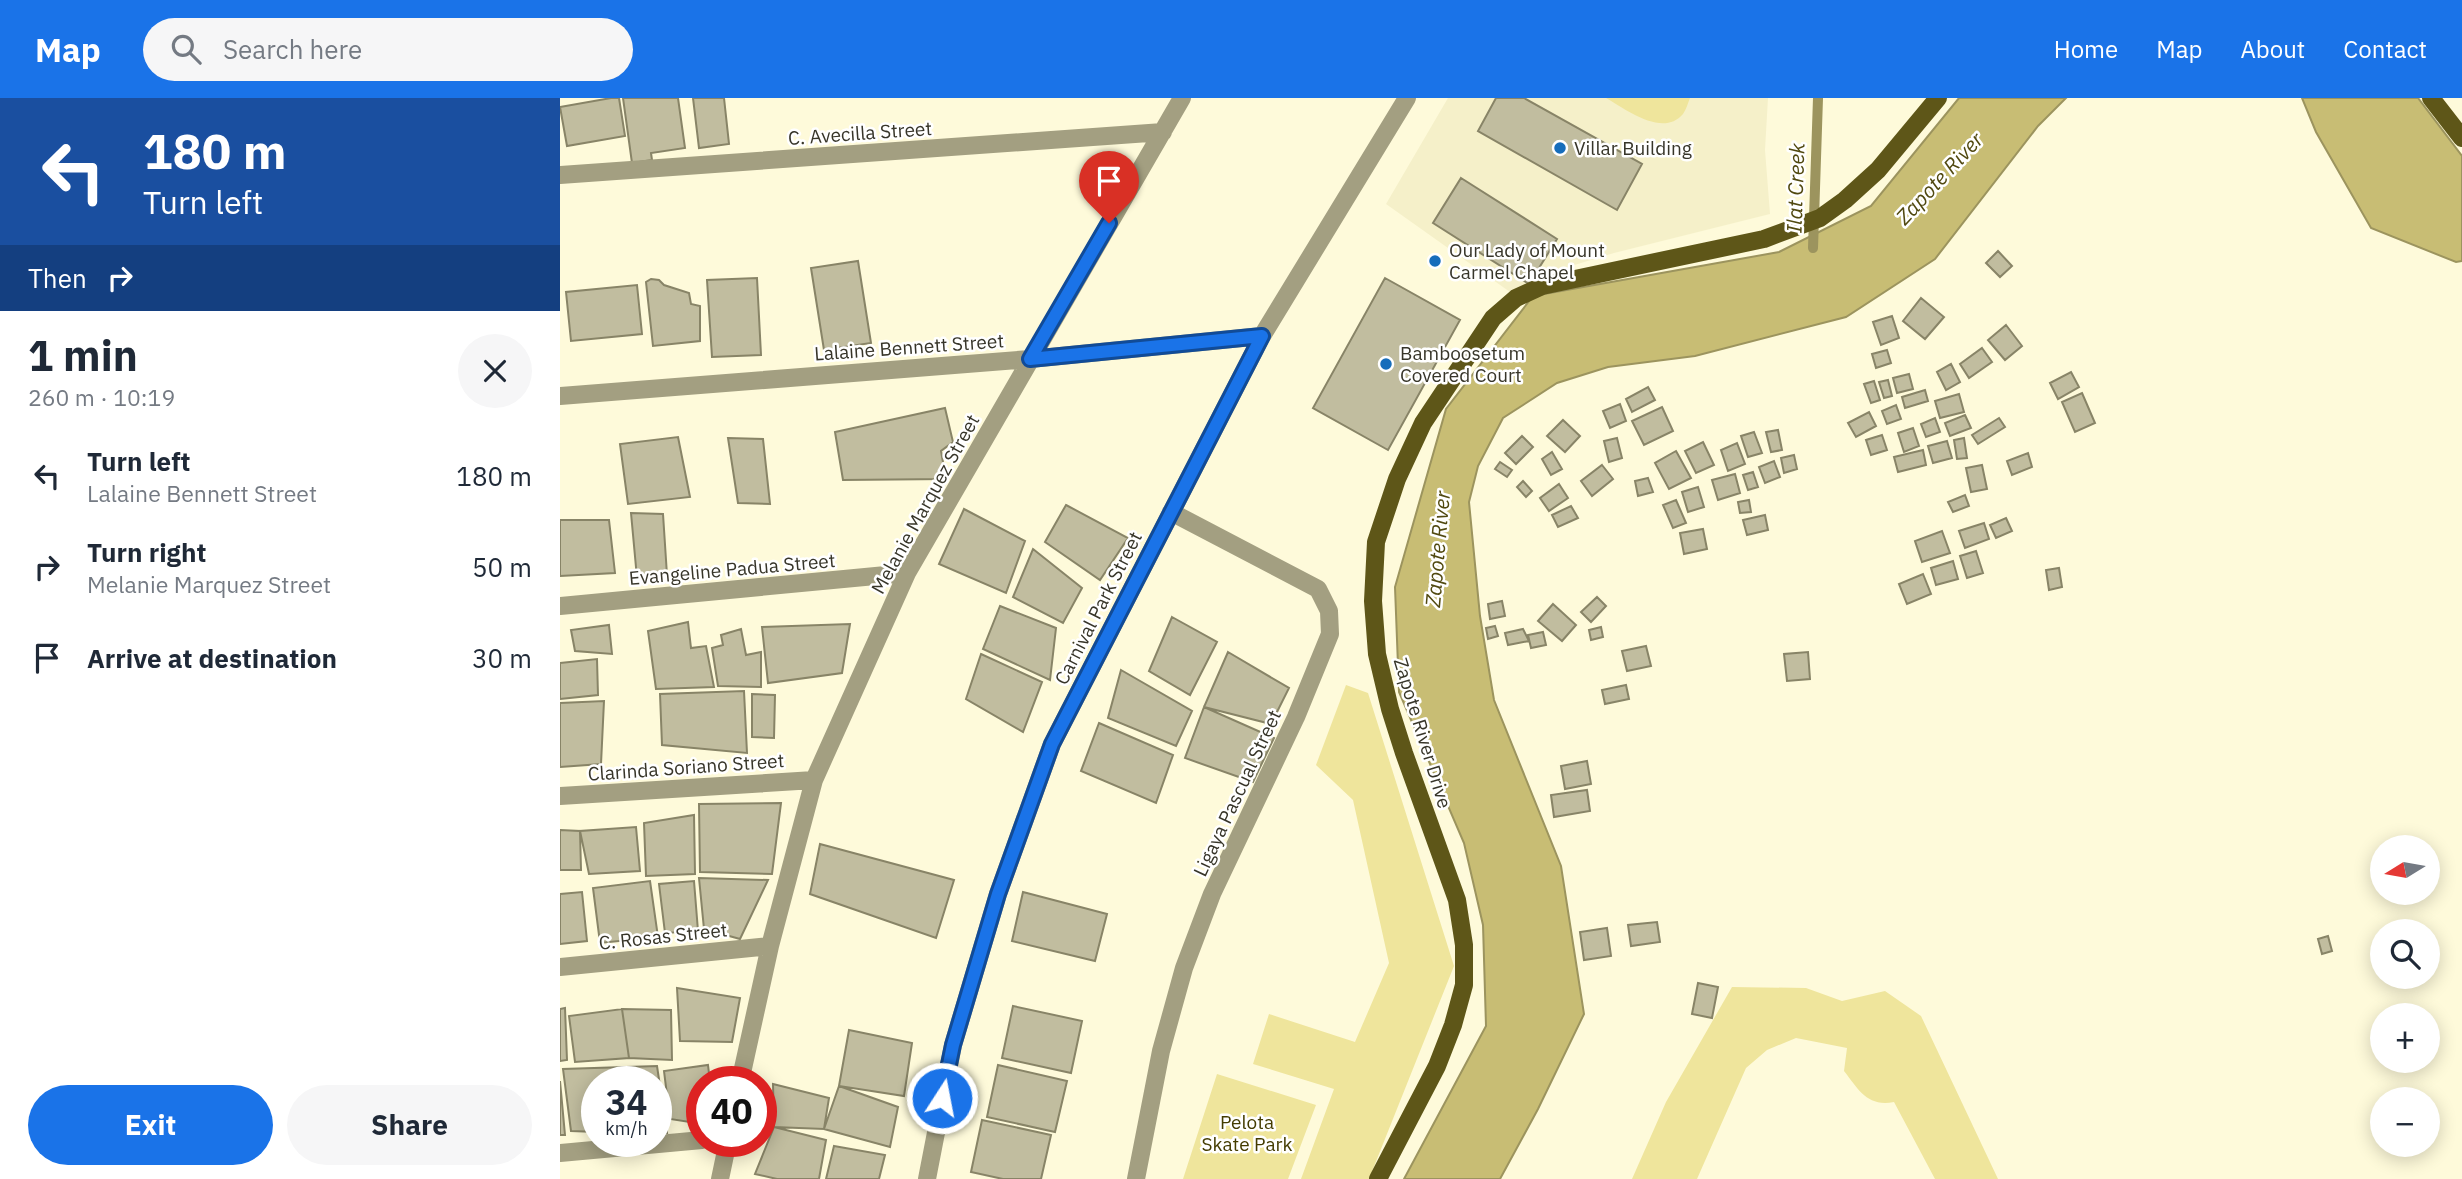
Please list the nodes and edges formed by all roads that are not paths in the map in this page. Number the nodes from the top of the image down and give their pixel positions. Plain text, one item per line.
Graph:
1 (1182, 98) edge
2 (1407, 98) edge
3 (2431, 98) edge
4 (1933, 104) edge
5 (1163, 132) junction
6 (2462, 138) edge
7 (560, 175) edge
8 (1262, 336) junction
9 (1030, 359) junction
10 (560, 396) edge
11 (1171, 512) junction
12 (907, 573) junction
13 (560, 606) edge
14 (814, 780) junction
15 (560, 796) edge
16 (770, 946) junction
17 (560, 967) edge
18 (744, 1066) edge
19 (686, 1141) edge
20 (560, 1153) edge
21 (725, 1157) edge
22 (720, 1179) edge
23 (927, 1179) edge
24 (1136, 1179) edge
25 (1378, 1179) edge

1 - 5 street, Melanie Marquez Street
2 - 8 street, Carnival Park Street
3 - 6 main road
4 - 25 main road, Zapote River Drive
5 - 7 street, C. Avecilla Street
5 - 9 street, Melanie Marquez Street
8 - 9 street, Lalaine Bennett Street
8 - 11 street, Carnival Park Street
9 - 10 street, Lalaine Bennett Street
9 - 12 street, Melanie Marquez Street
11 - 23 street, Carnival Park Street
11 - 24 street, Ligaya Pascual Street
12 - 13 street, Evangeline Padua Street
12 - 14 street, Melanie Marquez Street
14 - 15 street, Clarinda Soriano Street
14 - 16 street, Melanie Marquez Street
16 - 17 street, C. Rosas Street
16 - 18 street, Melanie Marquez Street
19 - 20 street
21 - 22 street

